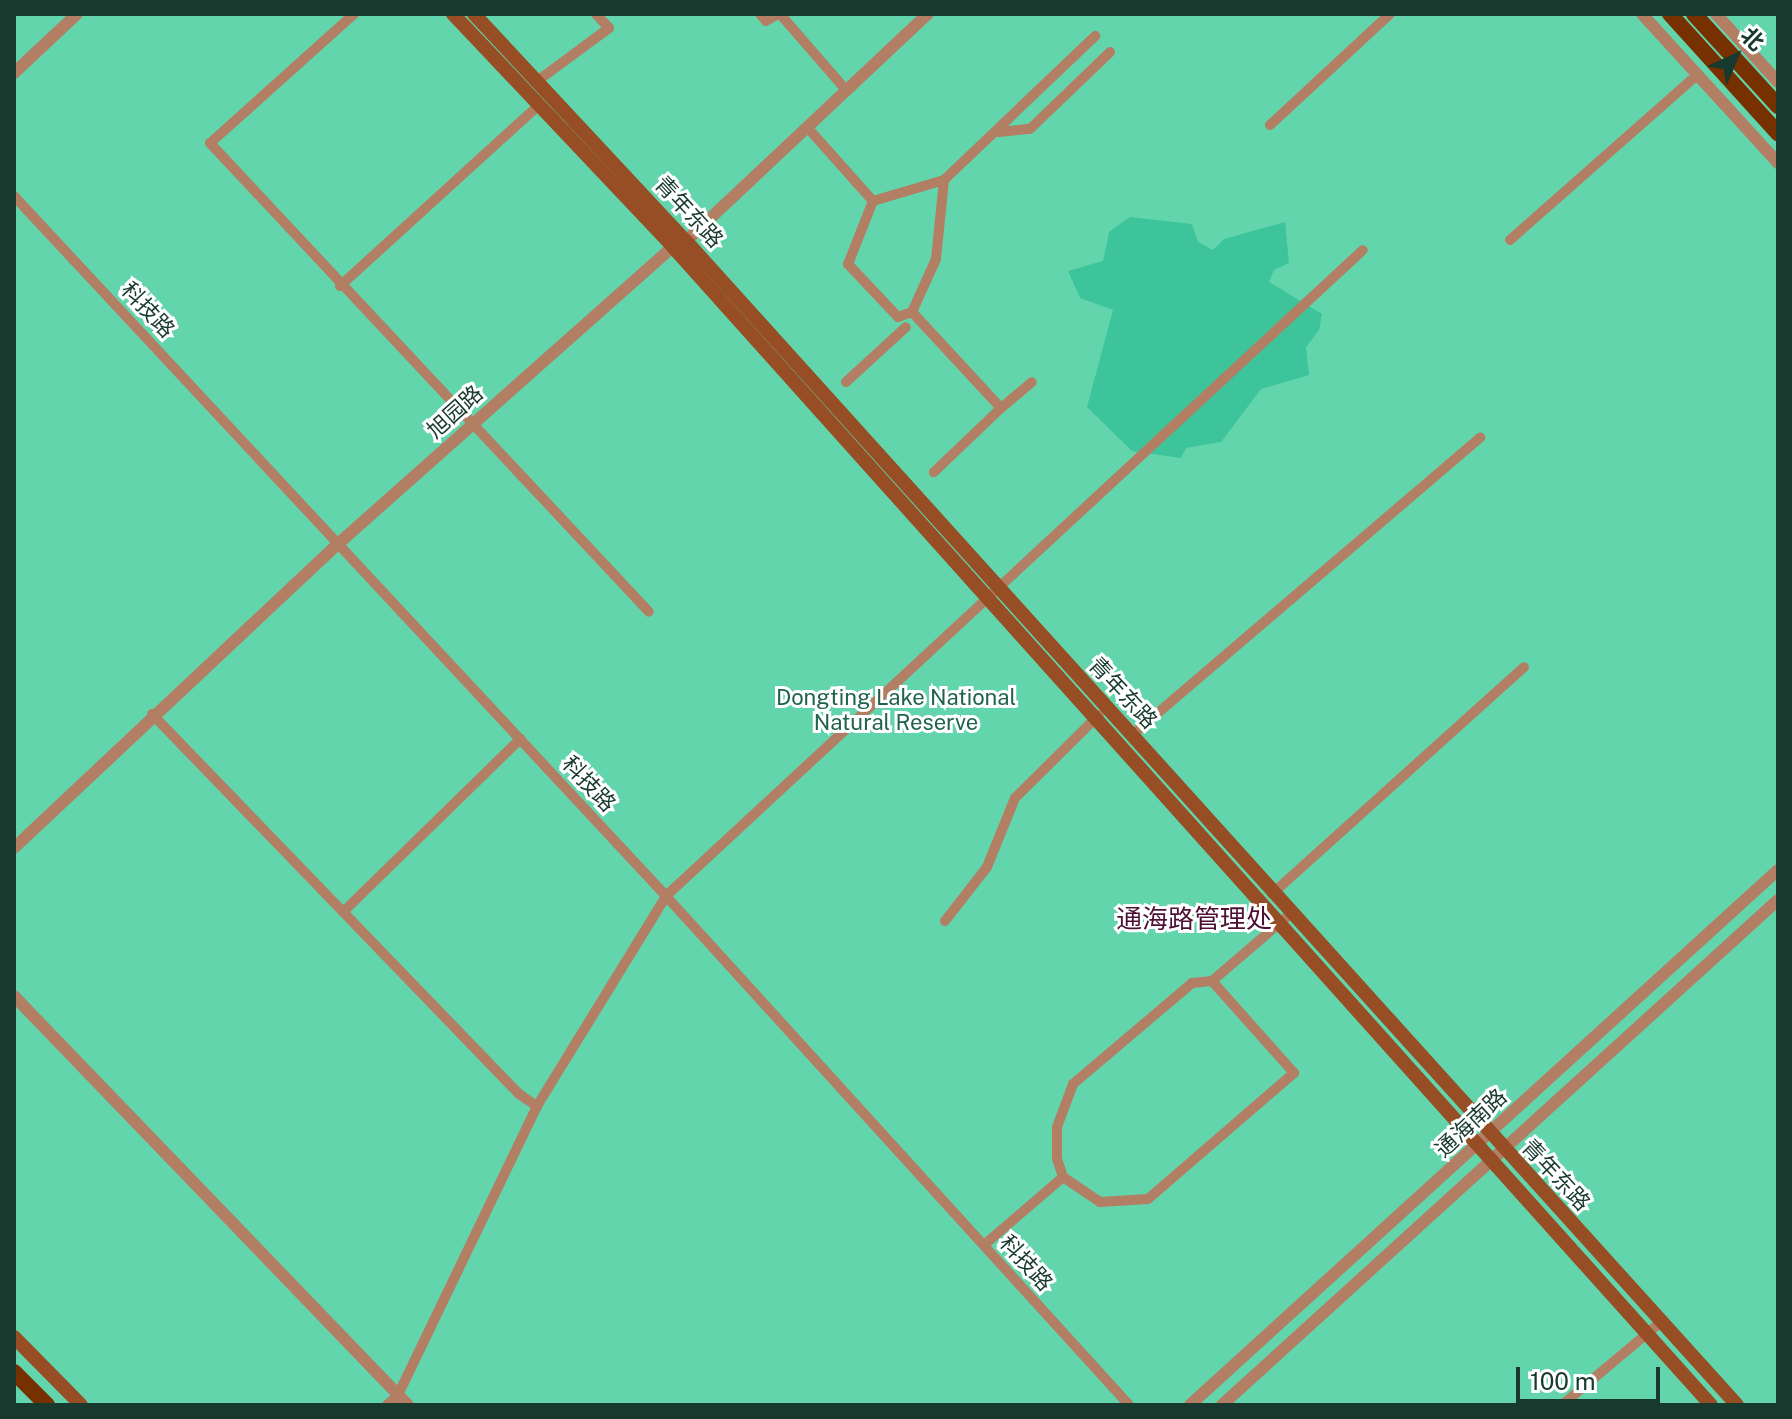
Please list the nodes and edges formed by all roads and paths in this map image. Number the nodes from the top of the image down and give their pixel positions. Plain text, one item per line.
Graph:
1 (77, 14) edge
2 (354, 14) edge
3 (453, 14) edge
4 (474, 14) edge
5 (596, 14) edge
6 (760, 14) edge
7 (779, 14) edge
8 (928, 14) edge
9 (1390, 14) edge
10 (1642, 14) edge
11 (1670, 14) edge
12 (1694, 14) edge
13 (1716, 14) edge
14 (1095, 36) dead end
15 (1080, 50) junction
16 (1110, 52) dead end
17 (1095, 66) junction
18 (14, 73) edge
19 (1697, 75) junction
20 (536, 82) junction
21 (1778, 82) edge
22 (847, 91) junction
23 (538, 106) junction
24 (1778, 106) edge
25 (1270, 125) dead end
26 (807, 127) junction
27 (999, 132) junction
28 (1778, 133) edge
29 (1778, 163) edge
30 (944, 180) junction
31 (14, 196) edge
32 (873, 201) junction
33 (1510, 240) dead end
34 (680, 244) junction
35 (1363, 250) dead end
36 (340, 286) junction
37 (915, 314) junction
38 (898, 317) junction
39 (906, 327) junction
40 (846, 382) dead end
41 (1032, 382) dead end
42 (1001, 408) junction
43 (470, 425) junction
44 (1480, 438) dead end
45 (934, 472) dead end
46 (338, 544) junction
47 (1000, 592) junction
48 (987, 603) junction
49 (649, 612) dead end
50 (1524, 667) dead end
51 (1106, 708) junction
52 (152, 714) junction
53 (1093, 720) junction
54 (1132, 735) junction
55 (520, 739) junction
56 (14, 848) edge
57 (1778, 870) edge
58 (1272, 894) junction
59 (666, 896) junction
60 (1778, 900) edge
61 (343, 912) junction
62 (1284, 919) junction
63 (945, 921) dead end
64 (1212, 981) junction
65 (14, 996) edge
66 (537, 1106) junction
67 (1488, 1134) junction
68 (1475, 1147) junction
69 (1504, 1151) junction
70 (1489, 1163) junction
71 (1063, 1177) junction
72 (984, 1245) junction
73 (1662, 1321) junction
74 (1645, 1334) junction
75 (14, 1337) edge
76 (14, 1372) edge
77 (398, 1395) junction
78 (47, 1405) edge
79 (81, 1405) edge
80 (387, 1405) edge
81 (408, 1405) edge
82 (1129, 1405) edge
83 (1190, 1405) edge
84 (1222, 1405) edge
85 (1562, 1405) edge
86 (1711, 1405) edge
87 (1737, 1405) edge

1 - 18 street
2 - 36 street
3 - 23 main road, 青年东路
4 - 20 main road, 青年东路
5 - 20 street
6 - 7 street
7 - 22 street
8 - 22 street, 旭园路
9 - 25 street
10 - 19 street
11 - 28 main road
12 - 24 main road
13 - 21 street
14 - 15 street
15 - 17 street
15 - 27 street
16 - 17 street
17 - 27 street
19 - 29 street
19 - 33 street
20 - 34 main road, 青年东路
22 - 26 street, 旭园路
23 - 34 main road, 青年东路
23 - 36 street
26 - 32 street
26 - 34 street, 旭园路
27 - 30 street
30 - 32 street
30 - 37 street
31 - 46 street, 科技路
32 - 38 street
34 - 43 street, 旭园路
34 - 47 main road, 青年东路
34 - 48 main road, 青年东路
35 - 47 street
36 - 43 street
37 - 38 street
37 - 39 street
37 - 42 street
38 - 39 street
39 - 40 street
41 - 42 street
42 - 45 street
43 - 46 street, 旭园路
43 - 49 street
44 - 54 street
46 - 52 street, 旭园路
46 - 55 street, 科技路
47 - 48 street
47 - 51 main road, 青年东路
48 - 53 main road, 青年东路
48 - 59 street
50 - 58 street
51 - 53 street
51 - 54 main road, 青年东路
52 - 56 street, 旭园路
52 - 61 street
53 - 62 main road, 青年东路
53 - 63 street
54 - 58 main road, 青年东路
55 - 59 street, 科技路
55 - 61 street
57 - 67 street, 通海南路
58 - 62 main road, 青年东路
59 - 66 street
59 - 72 street, 科技路
60 - 69 street, 通海南路
61 - 66 street
62 - 64 street
62 - 67 main road, 青年东路
62 - 68 main road, 青年东路
64 - 71 street
64 - 71 street
65 - 77 street
66 - 77 street
67 - 68 street, 通海南路
67 - 69 main road, 青年东路
68 - 70 main road, 青年东路
68 - 83 street, 通海南路
69 - 70 street, 通海南路
69 - 73 main road, 青年东路
70 - 74 main road, 青年东路
70 - 84 street, 通海南路
71 - 72 street
72 - 82 street, 科技路
73 - 74 street
73 - 87 main road, 青年东路
74 - 85 street
74 - 86 main road, 青年东路
75 - 79 main road
76 - 78 main road
77 - 80 street
77 - 81 street

